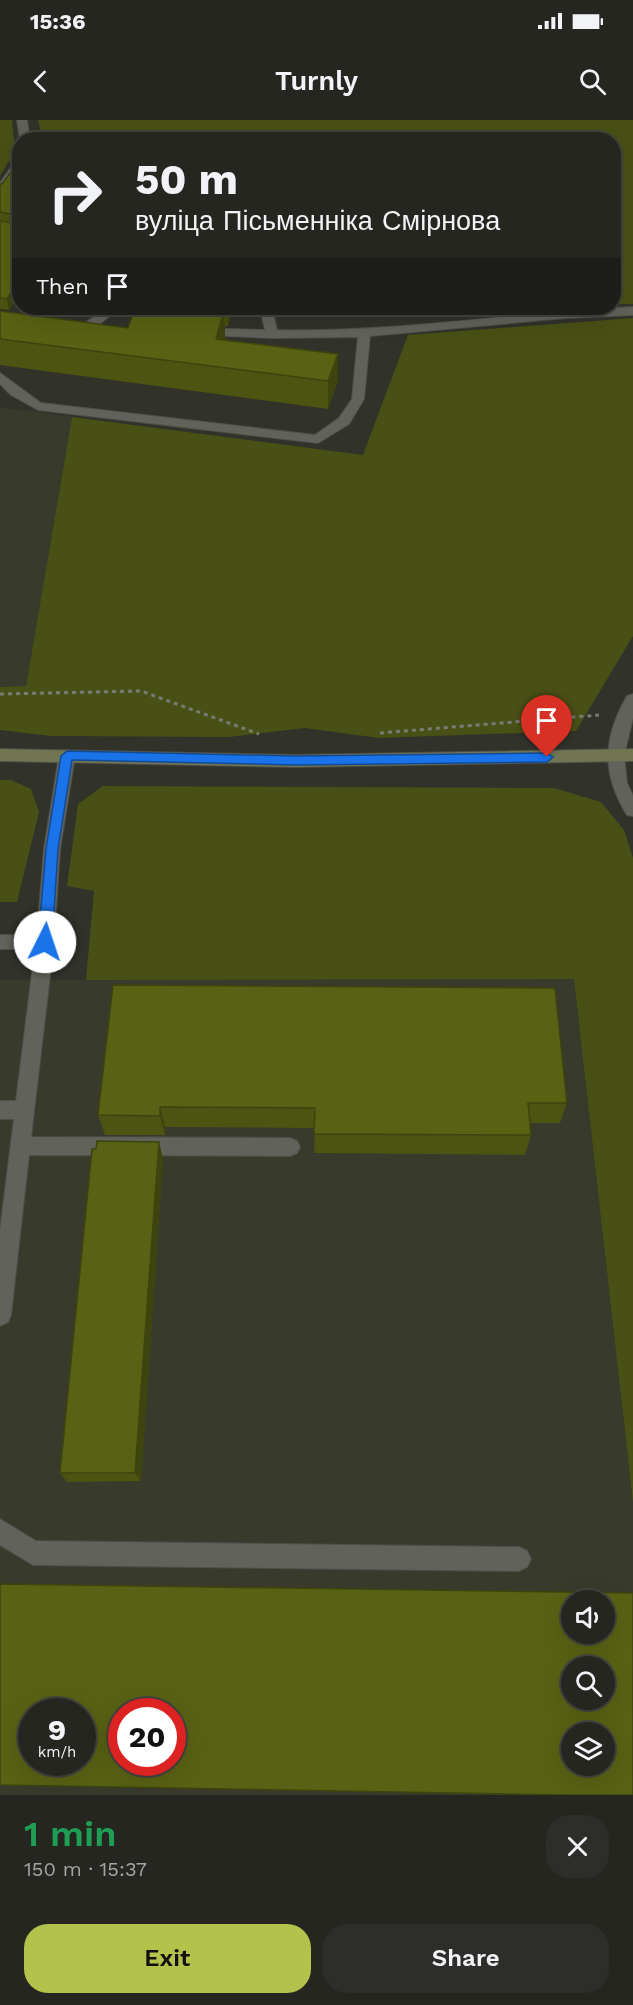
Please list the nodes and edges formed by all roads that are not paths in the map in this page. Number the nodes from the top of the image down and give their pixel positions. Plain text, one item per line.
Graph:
1 (12, 174) edge
2 (2, 189) edge
3 (101, 315) edge
4 (268, 315) edge
5 (547, 315) edge
6 (112, 327) edge
7 (192, 330) edge
8 (364, 333) junction
9 (272, 334) junction
10 (0, 377) edge
11 (630, 706) edge
12 (0, 755) edge
13 (633, 755) edge
14 (67, 756) junction
15 (616, 756) junction
16 (633, 810) edge
17 (0, 942) edge
18 (45, 942) junction
19 (0, 1110) edge
20 (25, 1110) junction
21 (21, 1146) junction
22 (290, 1146) dead end
23 (0, 1315) edge
24 (0, 1532) edge
25 (519, 1559) dead end

1 - 2 street
3 - 6 street
4 - 9 street
5 - 8 street
7 - 9 street
8 - 9 street
8 - 10 street
11 - 15 street
12 - 14 main road
13 - 15 main road
14 - 15 main road
14 - 18 street
15 - 16 street
17 - 18 street
18 - 20 street
19 - 20 street
20 - 21 street
21 - 22 street
21 - 23 street
24 - 25 street

